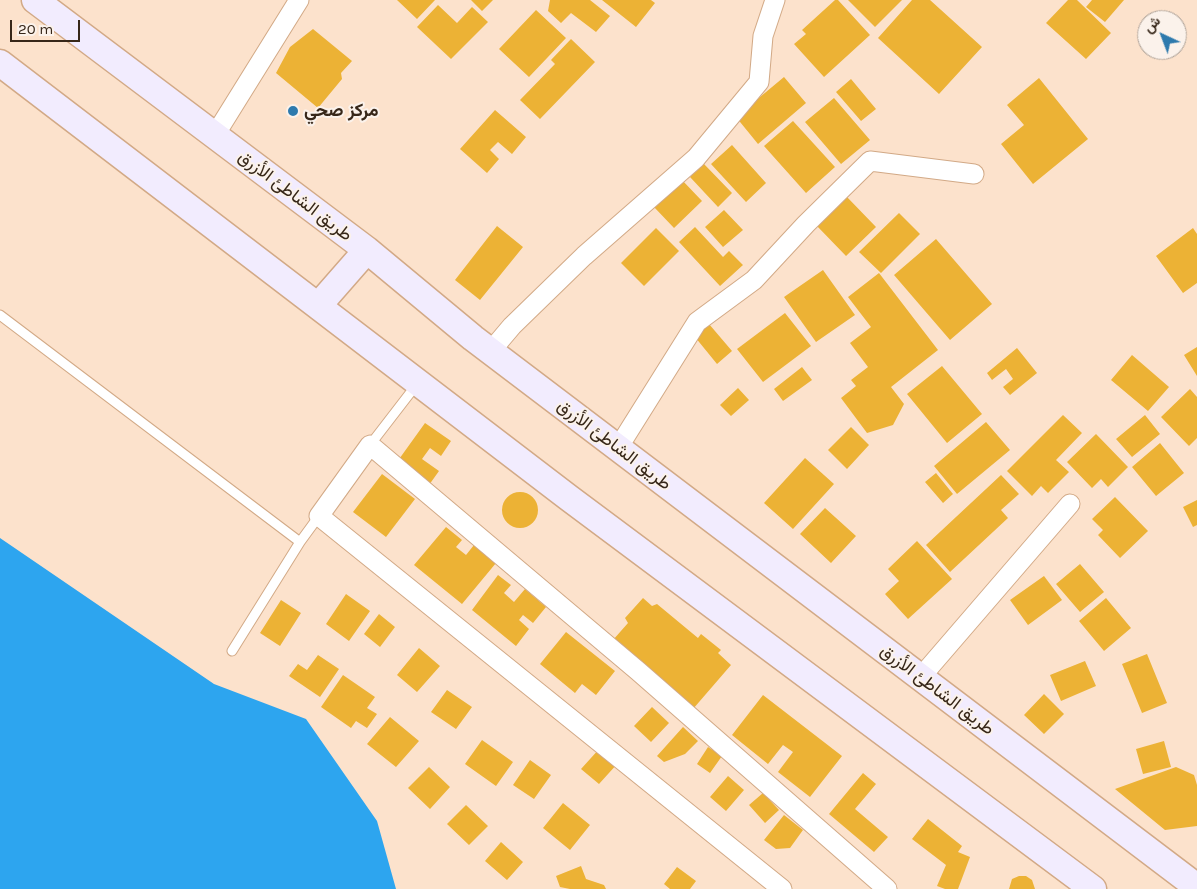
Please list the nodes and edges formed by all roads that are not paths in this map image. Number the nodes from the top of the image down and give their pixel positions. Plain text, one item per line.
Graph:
1 (35, 0) edge
2 (299, 0) edge
3 (775, 0) edge
4 (0, 63) edge
5 (215, 135) junction
6 (974, 174) dead end
7 (367, 250) junction
8 (318, 306) junction
9 (0, 315) edge
10 (490, 352) junction
11 (418, 383) junction
12 (370, 445) junction
13 (618, 448) junction
14 (1070, 504) dead end
15 (319, 516) junction
16 (300, 542) junction
17 (232, 651) dead end
18 (920, 678) junction
19 (1197, 887) edge
20 (782, 889) edge
21 (887, 889) edge
22 (1093, 889) edge

1 - 5 main road, طريق الشاطئ الأزرق
2 - 5 street
3 - 10 street
4 - 8 main road
5 - 7 main road, طريق الشاطئ الأزرق
6 - 13 street
7 - 8 main road
7 - 10 main road, طريق الشاطئ الأزرق
8 - 11 main road
9 - 16 lane
10 - 13 main road, طريق الشاطئ الأزرق
11 - 12 lane
11 - 22 main road
12 - 15 street
12 - 21 street
13 - 18 main road, طريق الشاطئ الأزرق
14 - 18 street
15 - 16 lane
15 - 20 street
16 - 17 lane
18 - 19 main road, طريق الشاطئ الأزرق

